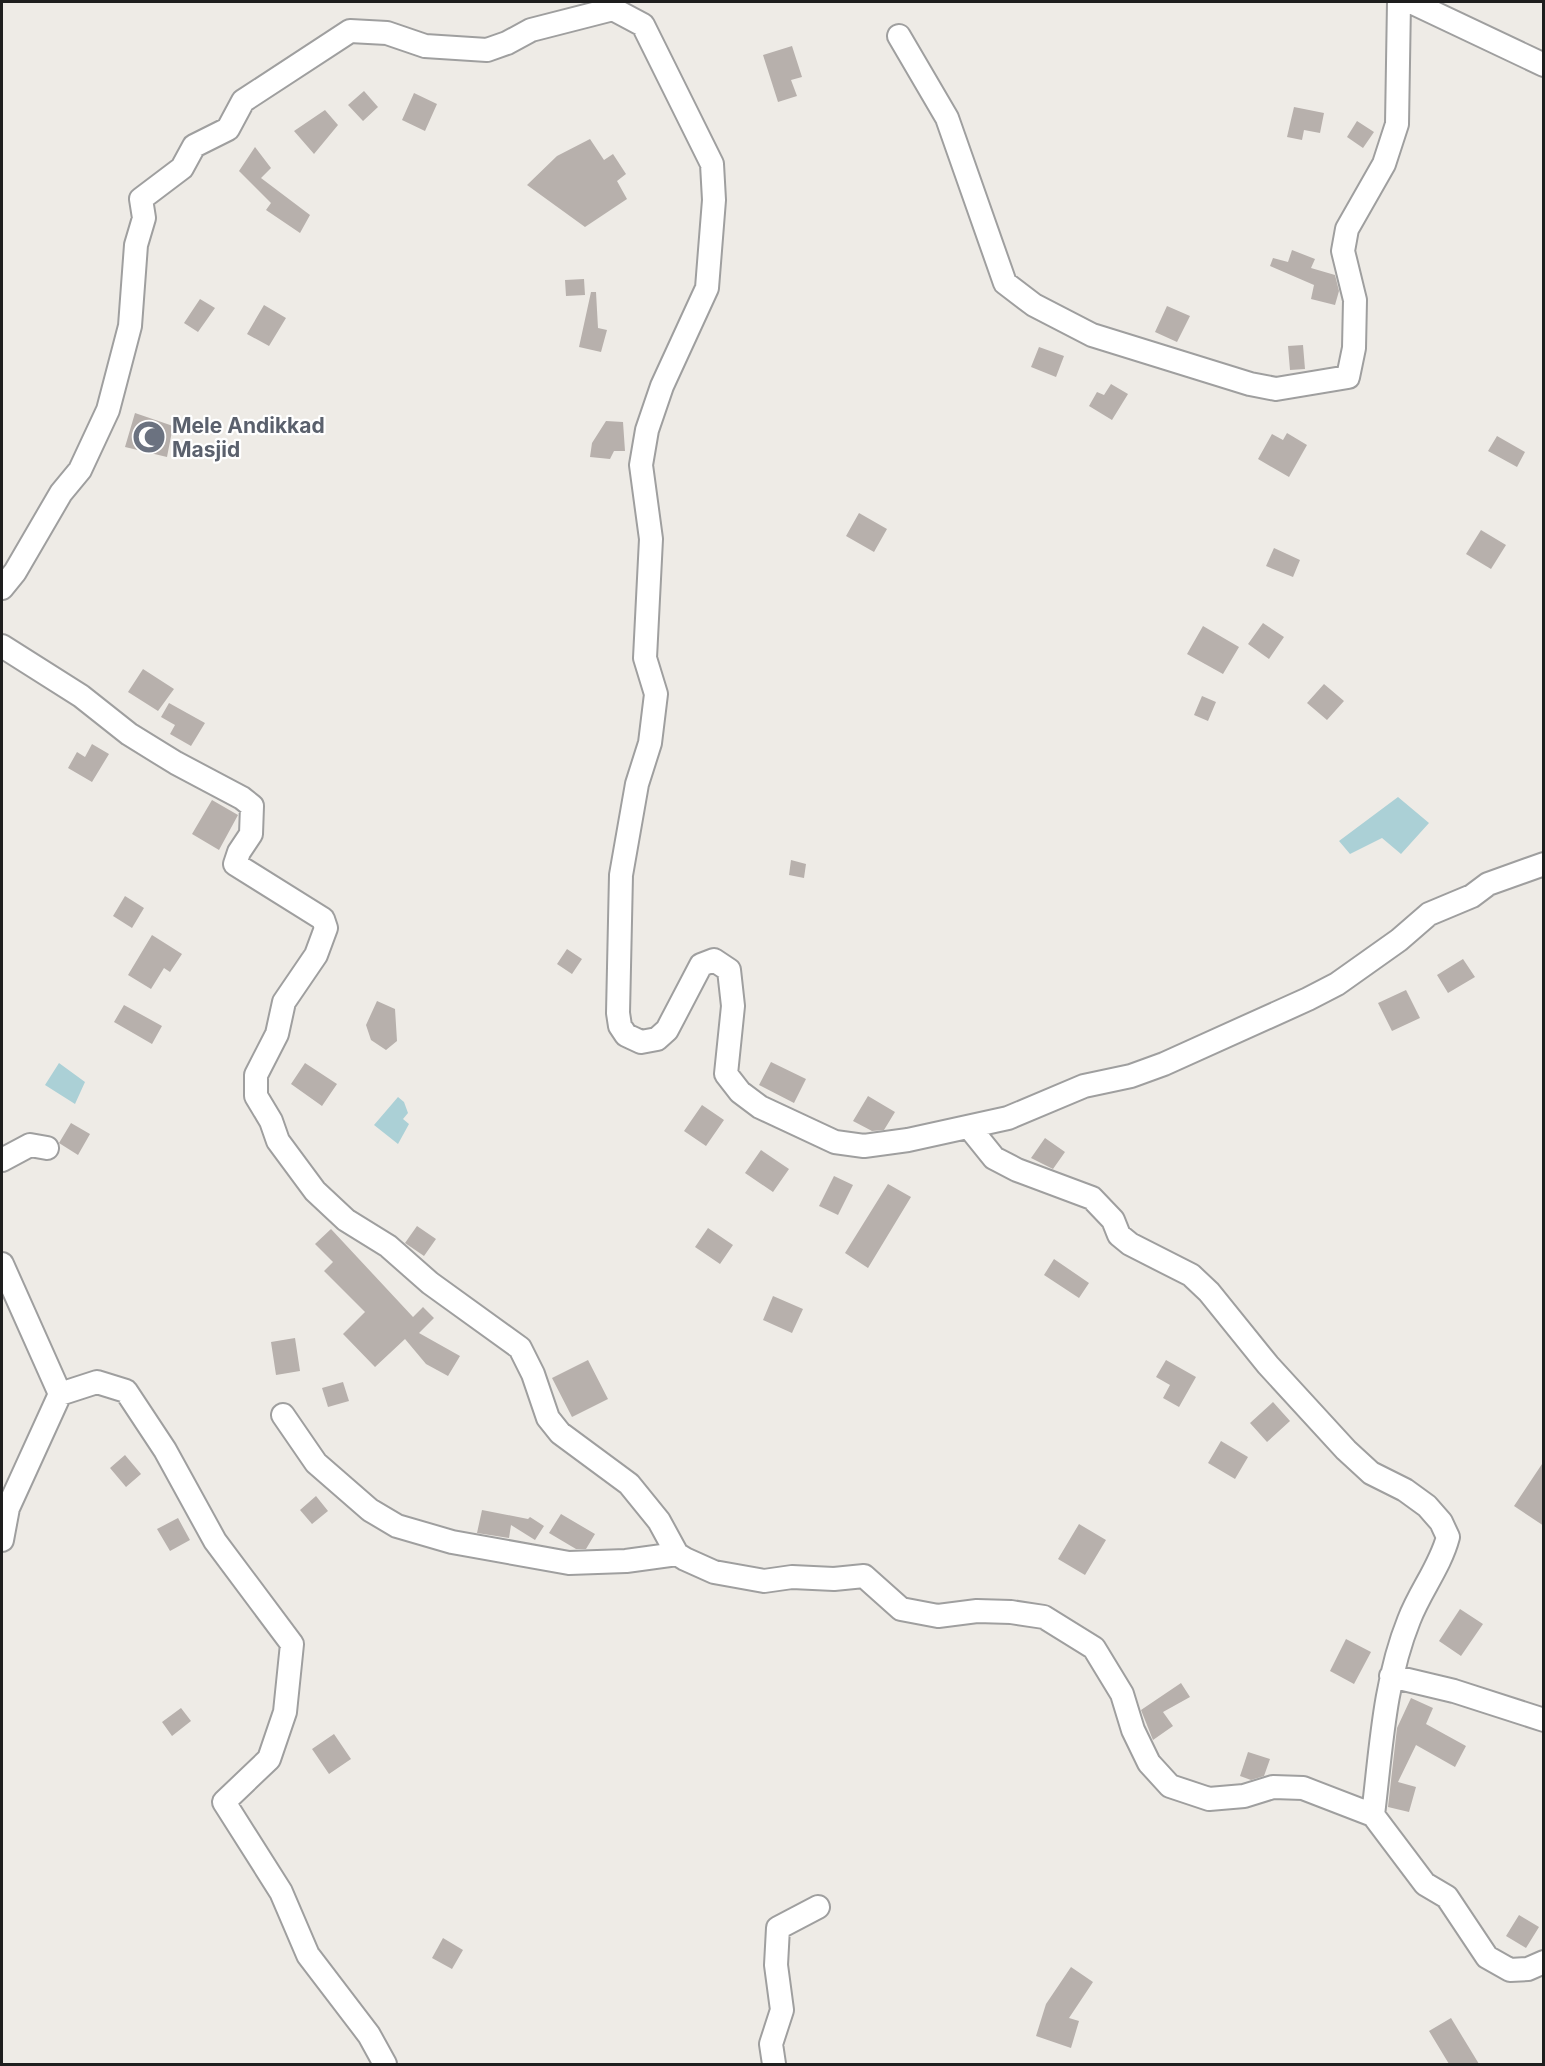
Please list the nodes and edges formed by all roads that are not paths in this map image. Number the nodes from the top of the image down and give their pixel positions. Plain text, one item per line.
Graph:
1 (1400, 2) edge
2 (1412, 2) edge
3 (899, 36) dead end
4 (1544, 65) edge
5 (2, 588) edge
6 (2, 646) edge
7 (1544, 864) edge
8 (969, 1127) junction
9 (47, 1148) dead end
10 (2, 1160) edge
11 (2, 1264) edge
12 (60, 1394) junction
13 (283, 1415) dead end
14 (2, 1540) edge
15 (677, 1554) junction
16 (1391, 1676) junction
17 (1544, 1720) edge
18 (1372, 1815) junction
19 (818, 1907) dead end
20 (1544, 1962) edge
21 (386, 2064) edge
22 (774, 2064) edge

1 - 3 street
2 - 4 street
5 - 8 street
6 - 15 street
7 - 8 street
8 - 16 street
9 - 10 street
11 - 12 street
12 - 14 street
12 - 21 street
13 - 15 street
15 - 18 street
16 - 17 street
16 - 18 street
18 - 20 street
19 - 22 street

